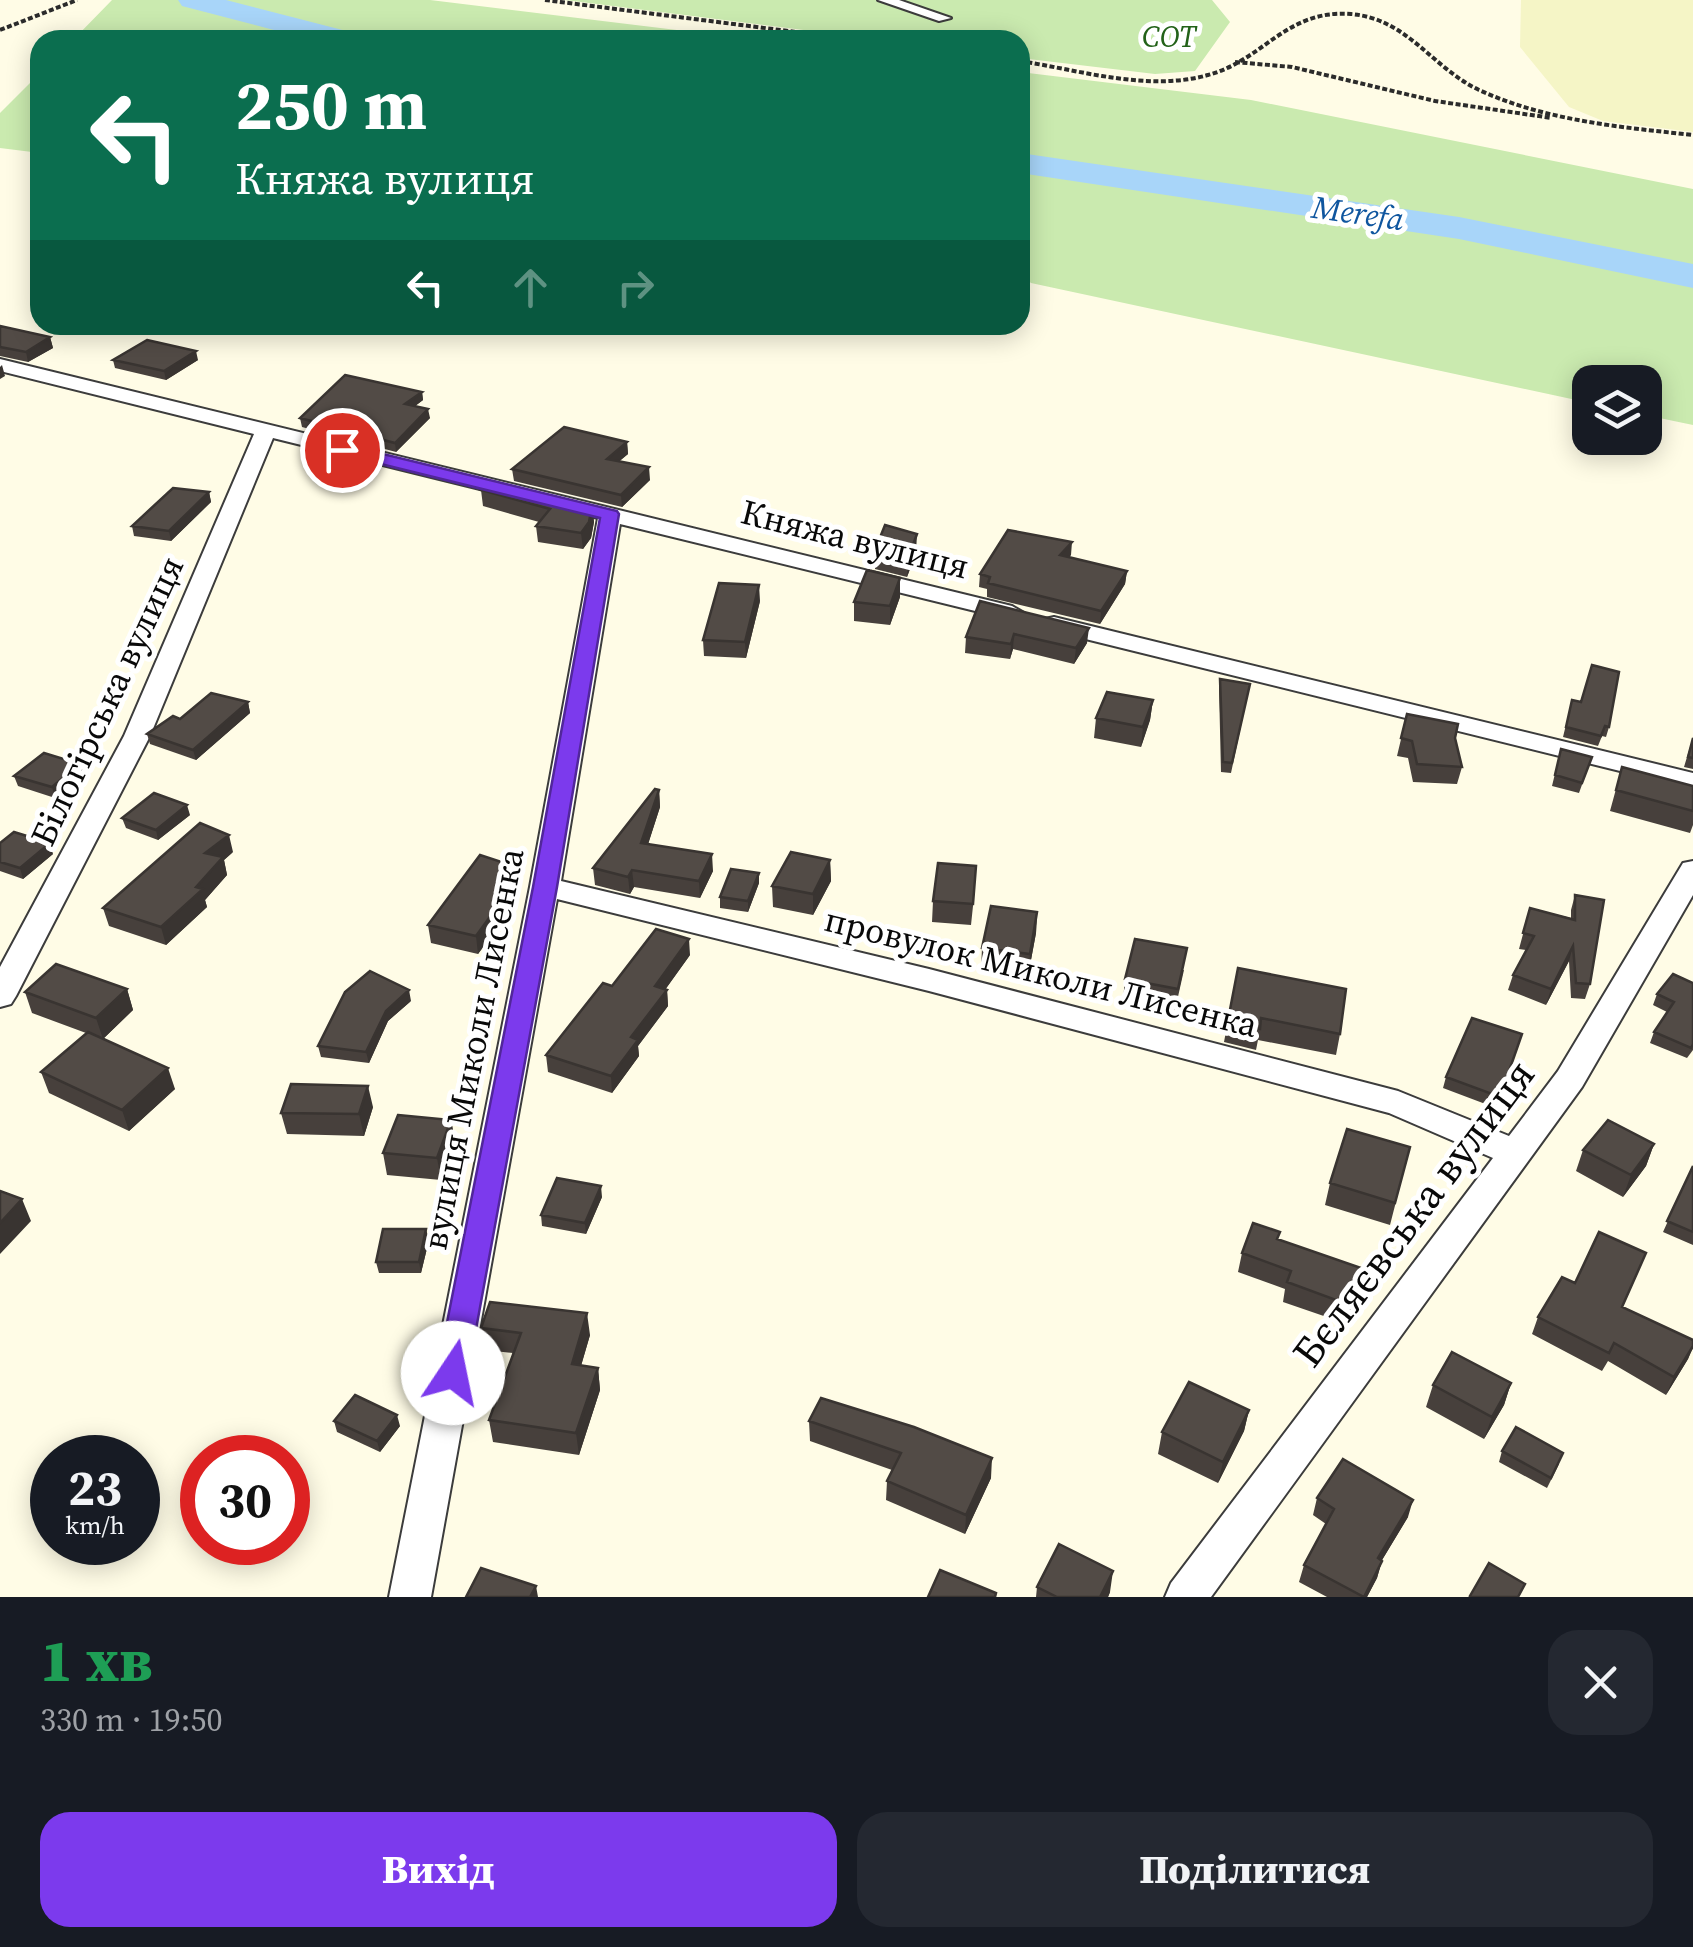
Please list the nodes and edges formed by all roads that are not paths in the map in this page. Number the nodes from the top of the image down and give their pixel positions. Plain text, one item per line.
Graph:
1 (885, 0) edge
2 (944, 18) dead end
3 (0, 365) edge
4 (266, 431) junction
5 (610, 514) junction
6 (1693, 781) edge
7 (1693, 870) edge
8 (545, 887) junction
9 (0, 996) edge
10 (1512, 1152) junction
11 (410, 1597) edge
12 (1186, 1597) edge

1 - 2 street
3 - 4 street, Княжа вулиця
4 - 5 street, Княжа вулиця
4 - 9 street, Білогірська вулиця
5 - 6 street, Княжа вулиця
5 - 8 street, вулиця Миколи Лисенка
7 - 10 street, Бєляєвська вулиця
8 - 10 street, провулок Миколи Лисенка
8 - 11 street, вулиця Миколи Лисенка
10 - 12 street, Бєляєвська вулиця

